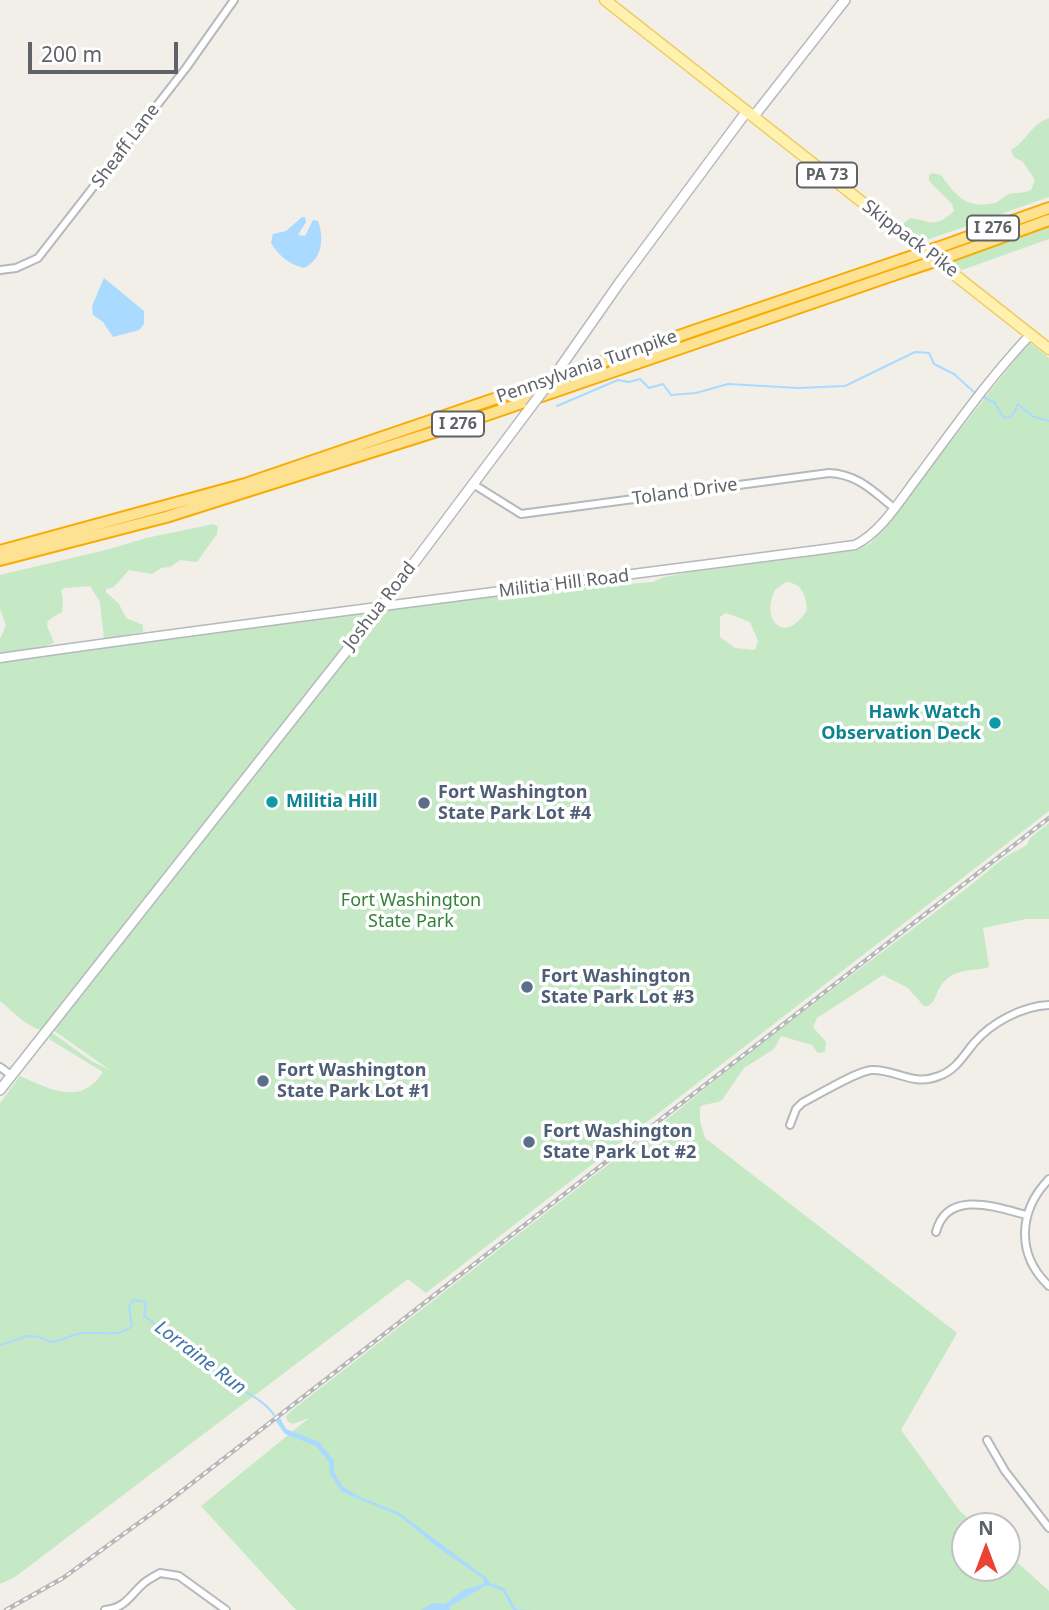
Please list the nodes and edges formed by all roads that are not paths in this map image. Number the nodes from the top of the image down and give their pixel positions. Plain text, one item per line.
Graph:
1 (234, 0) edge
2 (606, 0) edge
3 (845, 0) edge
4 (750, 114) junction
5 (1049, 208) edge
6 (1049, 220) edge
7 (0, 270) edge
8 (1031, 334) junction
9 (1049, 349) edge
10 (474, 484) junction
11 (894, 508) junction
12 (0, 551) edge
13 (0, 560) edge
14 (381, 607) junction
15 (0, 658) edge
16 (1049, 1005) edge
17 (0, 1066) edge
18 (11, 1075) junction
19 (0, 1090) edge
20 (790, 1125) dead end
21 (1049, 1179) edge
22 (1026, 1215) junction
23 (936, 1232) dead end
24 (1049, 1286) edge
25 (987, 1440) dead end
26 (1049, 1528) edge
27 (105, 1610) edge
28 (226, 1610) edge

1 - 7 street, Sheaff Lane
2 - 4 main road, Skippack Pike / PA 73
3 - 4 main road, Joshua Road
4 - 8 main road, Skippack Pike / PA 73
4 - 10 main road, Joshua Road, bridge
5 - 12 highway, Pennsylvania Turnpike / I 276, bridge
6 - 13 highway, Pennsylvania Turnpike / I 276, bridge
8 - 9 main road, Skippack Pike / PA 73
8 - 11 street, Militia Hill Road
10 - 11 street, Toland Drive
10 - 14 main road, Joshua Road
11 - 14 street, Militia Hill Road
14 - 15 street, Militia Hill Road
14 - 18 main road, Joshua Road
16 - 20 street
17 - 18 street
18 - 19 main road, Joshua Road
21 - 22 street
22 - 23 street
22 - 24 street
25 - 26 street
27 - 28 street

